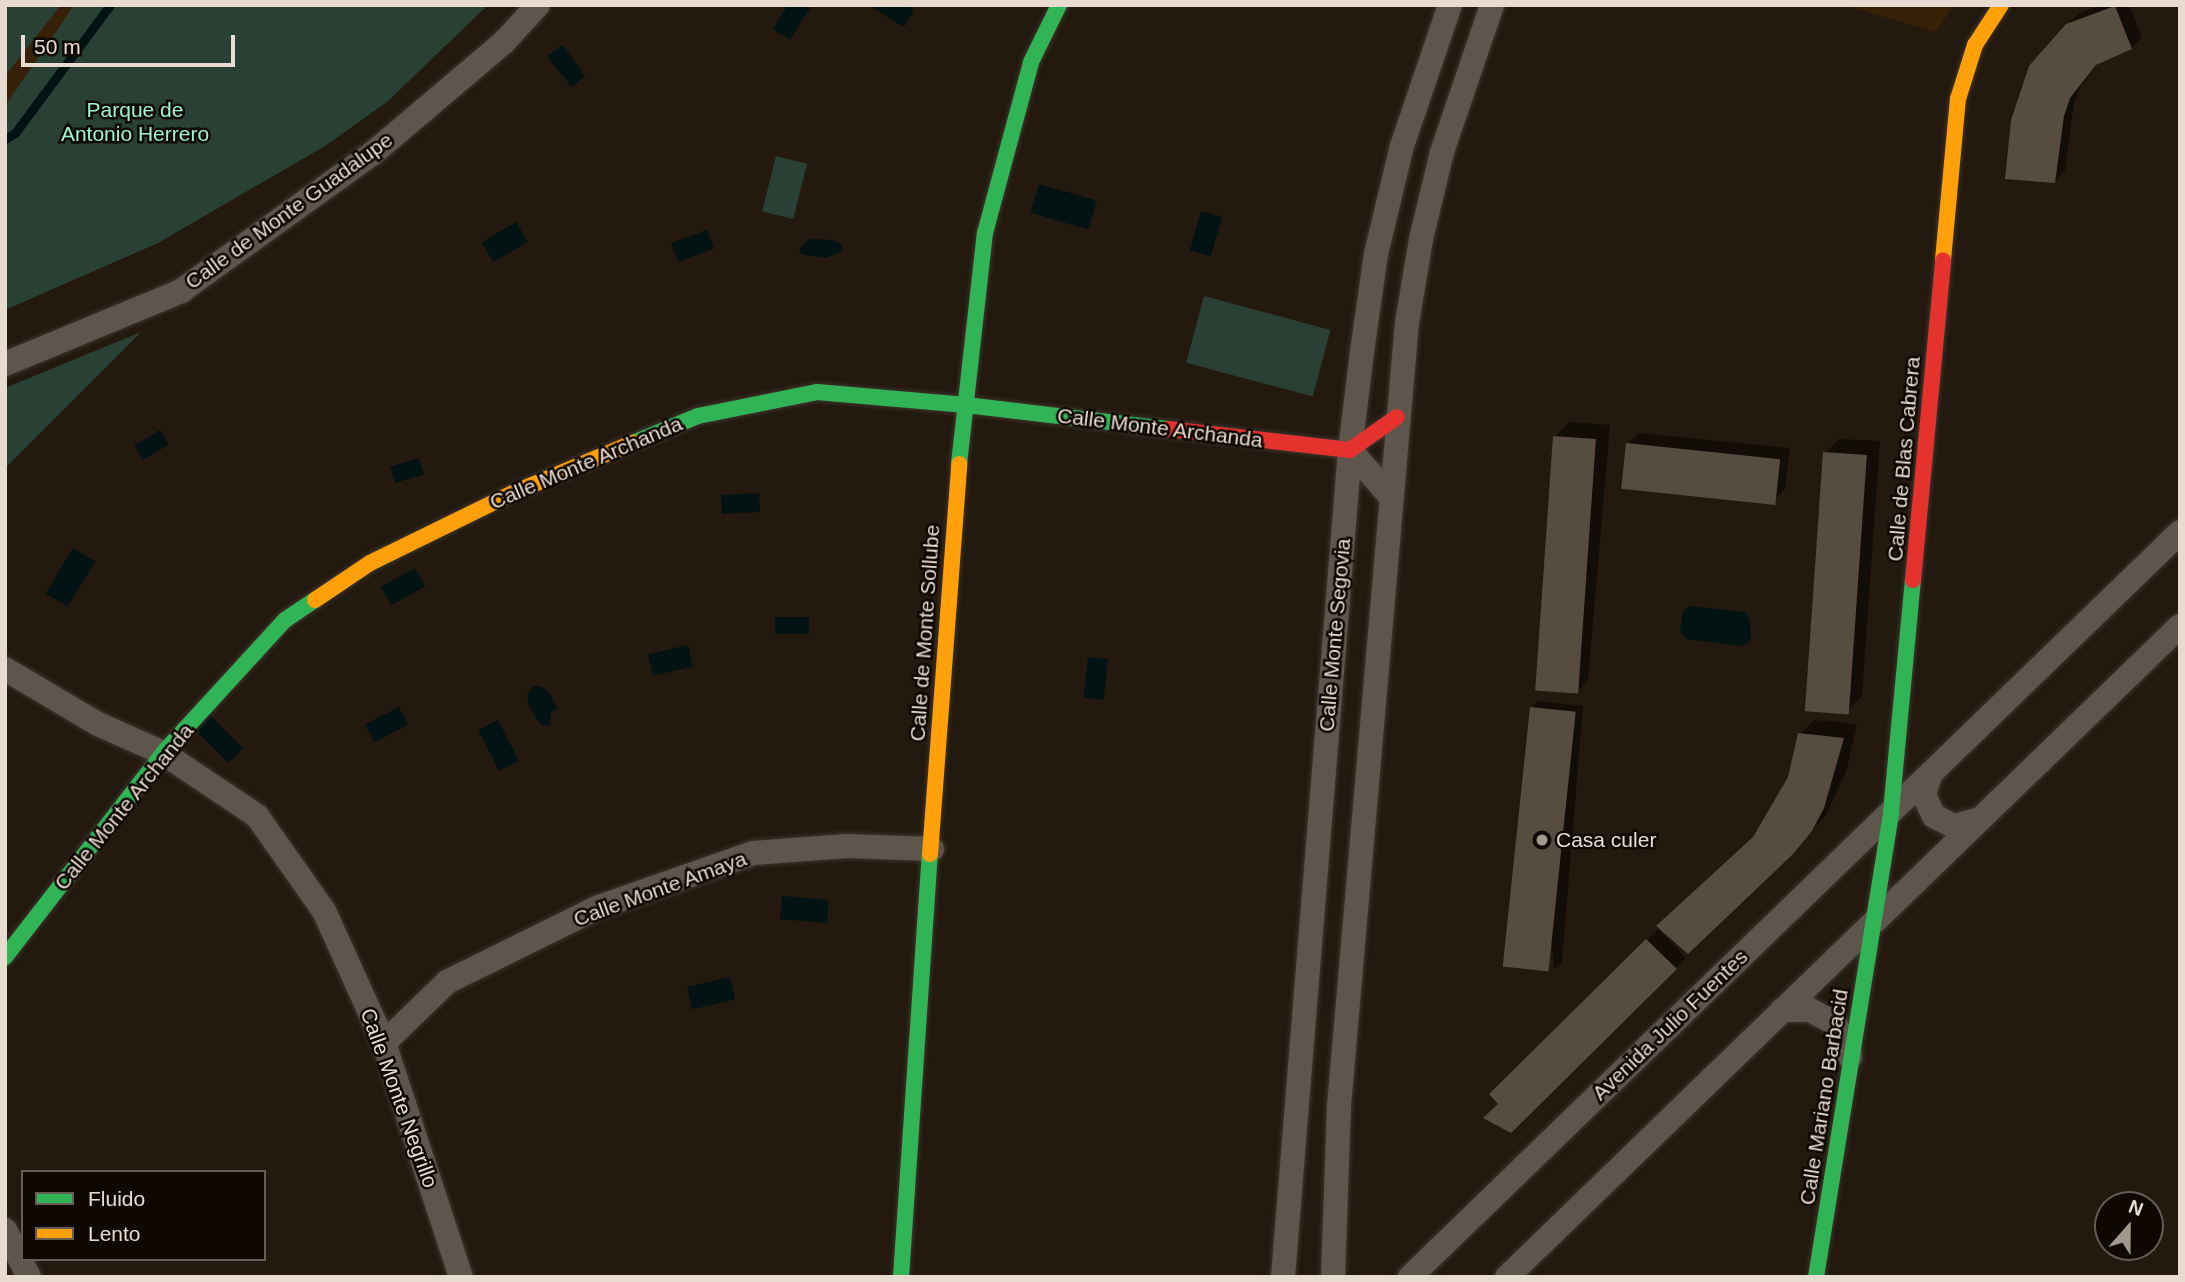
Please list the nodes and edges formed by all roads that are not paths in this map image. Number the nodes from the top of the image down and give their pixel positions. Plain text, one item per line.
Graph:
1 (538, 5) edge
2 (1059, 5) edge
3 (1450, 5) edge
4 (1492, 5) edge
5 (2001, 5) edge
6 (5, 364) edge
7 (965, 405) junction
8 (1397, 417) junction
9 (1350, 450) junction
10 (1391, 497) junction
11 (2180, 532) edge
12 (2180, 626) edge
13 (5, 670) edge
14 (163, 753) junction
15 (1931, 773) junction
16 (1891, 811) junction
17 (1976, 821) junction
18 (932, 849) junction
19 (1872, 925) junction
20 (5, 957) edge
21 (1782, 1010) junction
22 (384, 1043) junction
23 (1851, 1073) junction
24 (5, 1230) edge
25 (29, 1277) edge
26 (461, 1277) edge
27 (901, 1277) edge
28 (1283, 1277) edge
29 (1333, 1277) edge
30 (1410, 1277) edge
31 (1507, 1277) edge
32 (1816, 1277) edge

1 - 6 street, Calle de Monte Guadalupe
2 - 7 street, Calle de Monte Sollube
3 - 9 street, Calle Monte Segovia
4 - 8 street, Calle Monte Segovia
5 - 16 street, Calle de Blas Cabrera
7 - 9 street, Calle Monte Archanda
7 - 14 street, Calle Monte Archanda
7 - 18 street, Calle de Monte Sollube
8 - 9 street
8 - 10 street, Calle Monte Segovia
9 - 10 street
9 - 28 street, Calle Monte Segovia
10 - 29 street, Calle Monte Segovia
11 - 15 street, Avenida Julio Fuentes
12 - 17 street
13 - 14 street, Calle Monte Negrillo
14 - 20 street, Calle Monte Archanda
14 - 22 street, Calle Monte Negrillo
15 - 16 street, Avenida Julio Fuentes
15 - 17 street
16 - 19 street, Calle de Blas Cabrera
16 - 30 street, Avenida Julio Fuentes
17 - 19 street
18 - 22 street, Calle Monte Amaya
18 - 27 street, Calle de Monte Sollube
19 - 21 street
19 - 23 street, Calle Mariano Barbacid
21 - 23 street
21 - 31 street
22 - 26 street, Calle Monte Negrillo
23 - 32 street, Calle Mariano Barbacid
24 - 25 street

